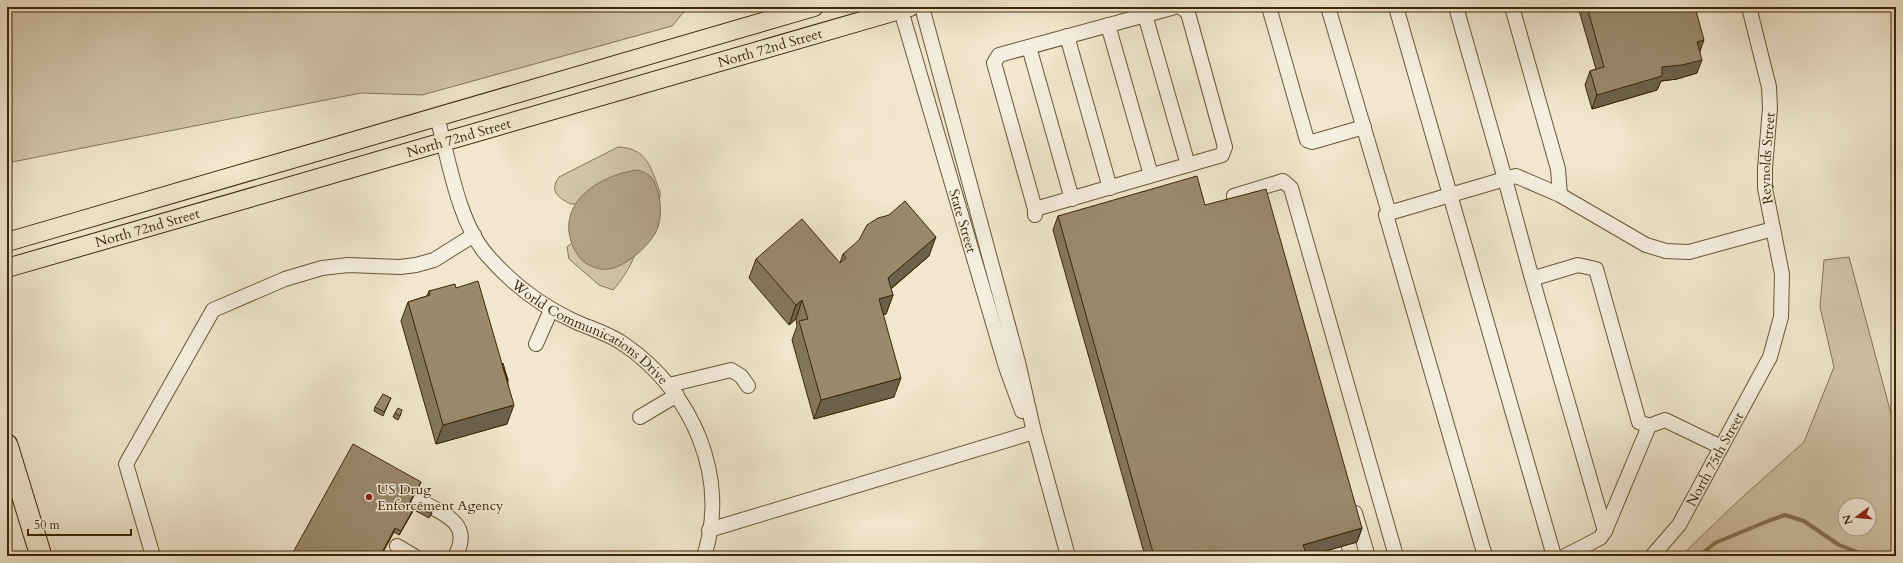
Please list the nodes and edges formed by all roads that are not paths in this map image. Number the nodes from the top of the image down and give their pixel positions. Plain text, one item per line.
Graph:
1 (814, 7) edge
2 (922, 7) edge
3 (1175, 7) edge
4 (1181, 7) edge
5 (1269, 7) edge
6 (1328, 7) edge
7 (1396, 7) edge
8 (1456, 7) edge
9 (1512, 7) edge
10 (1749, 7) edge
11 (904, 8) edge
12 (1145, 15) junction
13 (1108, 25) junction
14 (1067, 36) junction
15 (1029, 47) junction
16 (437, 117) junction
17 (1364, 127) junction
18 (444, 142) junction
19 (1188, 164) junction
20 (1151, 176) junction
21 (1505, 179) junction
22 (1110, 188) junction
23 (1262, 188) junction
24 (1452, 195) junction
25 (1560, 195) junction
26 (1072, 199) junction
27 (1267, 203) edge
28 (1235, 210) edge
29 (1390, 213) junction
30 (1773, 229) junction
31 (474, 235) junction
32 (7, 242) edge
33 (7, 268) edge
34 (1531, 275) junction
35 (552, 310) junction
36 (536, 344) dead end
37 (1770, 357) joint
38 (748, 386) dead end
39 (673, 390) junction
40 (640, 417) dead end
41 (1649, 426) junction
42 (1034, 432) junction
43 (7, 445) edge
44 (1721, 447) junction
45 (1351, 498) edge
46 (418, 500) dead end
47 (709, 530) junction
48 (1605, 531) junction
49 (397, 546) dead end
50 (41, 556) edge
51 (153, 556) edge
52 (414, 556) edge
53 (455, 556) edge
54 (704, 556) edge
55 (1068, 556) edge
56 (1364, 556) edge
57 (1396, 556) edge
58 (1485, 556) edge
59 (1554, 556) edge
60 (1565, 556) edge
61 (1652, 556) edge

1 - 16 main road, North 72nd Street
2 - 42 street, State Street
3 - 12 street
4 - 19 street
5 - 17 street
6 - 17 street
7 - 24 street
8 - 21 street
9 - 25 street
10 - 30 street, Reynolds Street
11 - 18 main road, North 72nd Street
11 - 42 street, State Street
12 - 13 street
12 - 19 street
13 - 14 street
13 - 20 street
14 - 15 street
14 - 22 street
15 - 26 street
15 - 26 street
16 - 18 street, World Communications Drive
16 - 32 main road, North 72nd Street
17 - 29 street
18 - 31 street, World Communications Drive
18 - 33 main road, North 72nd Street
19 - 20 street
20 - 22 street
21 - 24 street
21 - 25 street
21 - 34 street
22 - 26 street
23 - 27 street
23 - 28 street
23 - 57 street
24 - 29 street
24 - 59 street
25 - 30 street
29 - 58 street
30 - 37 street, Reynolds Street
31 - 35 street, World Communications Drive
31 - 51 street
34 - 41 street
34 - 48 street
35 - 36 street
35 - 39 street, World Communications Drive
37 - 44 street, North 75th Street
38 - 39 street
39 - 40 street
39 - 47 street, World Communications Drive
41 - 44 street
41 - 48 street
42 - 47 street
42 - 55 street, State Street
43 - 50 highway
44 - 61 street, North 75th Street
45 - 56 street
46 - 53 street
47 - 54 street, World Communications Drive
48 - 60 street
49 - 52 street

